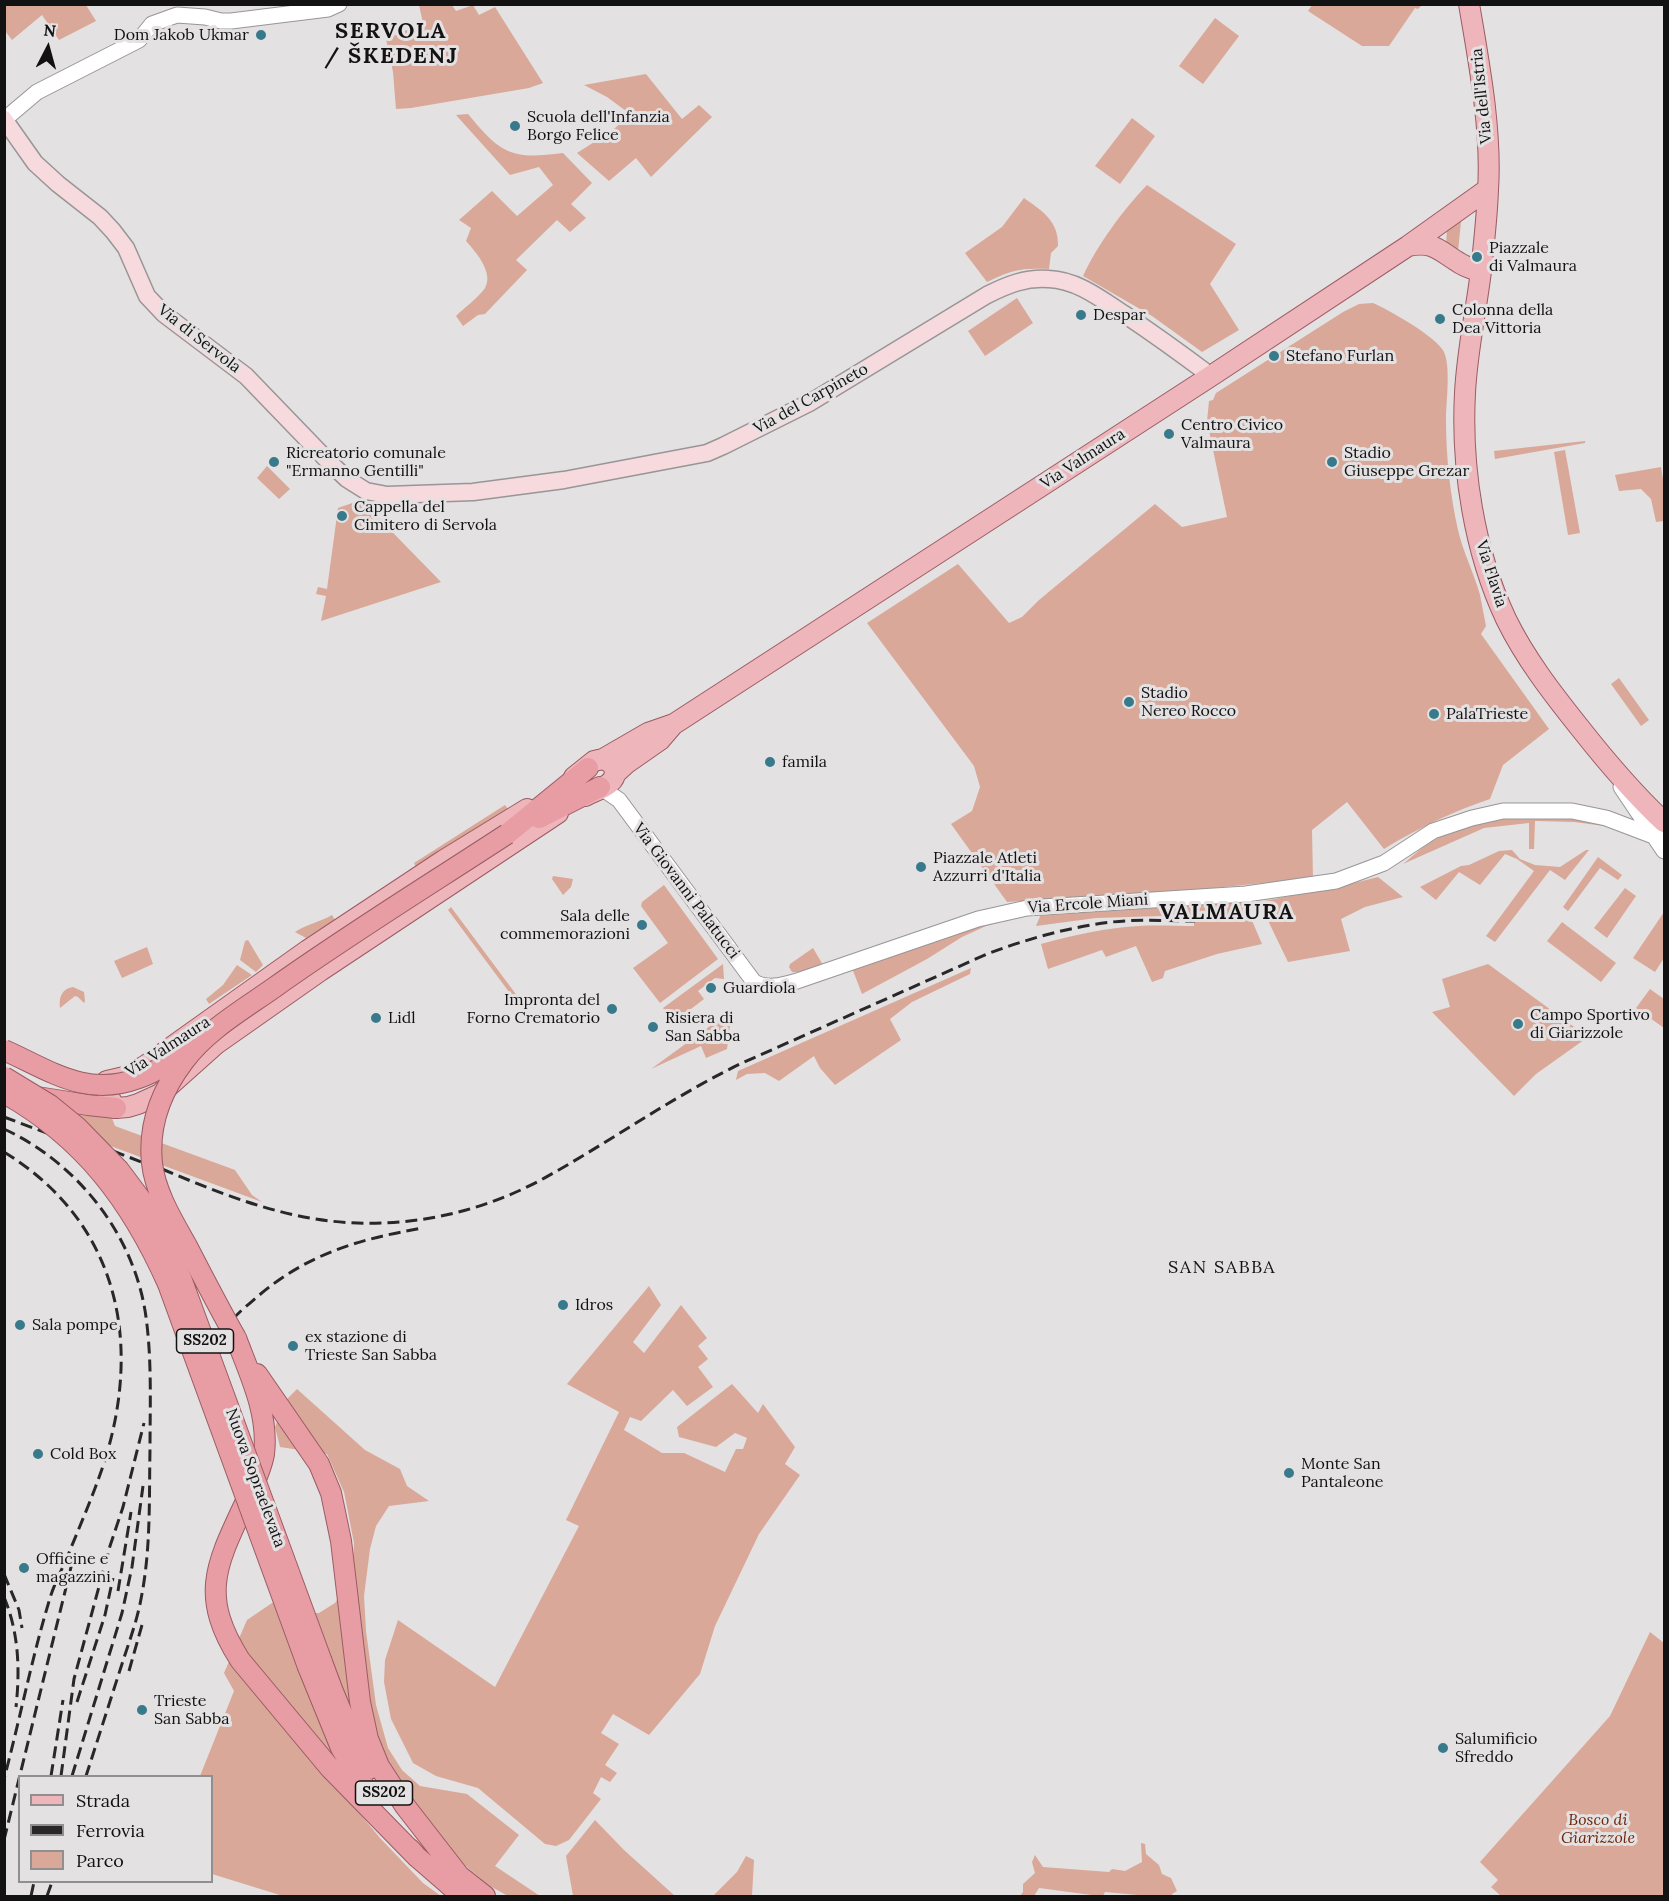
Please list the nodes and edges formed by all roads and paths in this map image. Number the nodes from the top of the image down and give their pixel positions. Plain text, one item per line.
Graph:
1 (339, 4) edge
2 (1469, 4) edge
3 (5, 119) edge
4 (1488, 189) junction
5 (1408, 246) junction
6 (1481, 272) junction
7 (1212, 376) junction
8 (366, 491) joint
9 (1606, 761) junction
10 (604, 774) junction
11 (1626, 795) junction
12 (1606, 818) junction
13 (1661, 833) edge
14 (1665, 851) edge
15 (754, 982) joint
16 (196, 1048) junction
17 (4, 1050) edge
18 (4, 1077) edge
19 (4, 1092) edge
20 (116, 1108) junction
21 (236, 1338) junction
22 (315, 1664) junction
23 (417, 1857) junction
24 (461, 1887) edge
25 (485, 1896) edge

1 - 3 street
2 - 4 main road, Via dell'Istria
3 - 8 main road, Via di Servola
4 - 5 main road, Via Valmaura
4 - 6 main road
5 - 6 main road
5 - 7 main road, Via Valmaura
6 - 9 main road, Via Flavia
7 - 8 main road, Via del Carpineto
7 - 10 main road, Via Valmaura
9 - 11 street
9 - 13 main road, Via Flavia
10 - 15 street, Via Giovanni Palatucci
10 - 16 highway, bridge
10 - 20 main road, Via Valmaura
10 - 20 main road, Via Valmaura
11 - 12 street
11 - 13 street
12 - 13 street, Via Ercole Miani
12 - 15 street, Via Ercole Miani
13 - 14 street
16 - 17 highway, bridge
16 - 21 highway, bridge
18 - 22 highway, Nuova Sopraelevata / SS202, bridge
19 - 20 highway
19 - 22 highway, Nuova Sopraelevata / SS202, bridge
21 - 23 highway, bridge
21 - 24 highway
22 - 23 highway, Nuova Sopraelevata / SS202
22 - 24 highway, Nuova Sopraelevata / SS202
23 - 24 highway, Nuova Sopraelevata / SS202
24 - 25 highway, Nuova Sopraelevata / SS202

